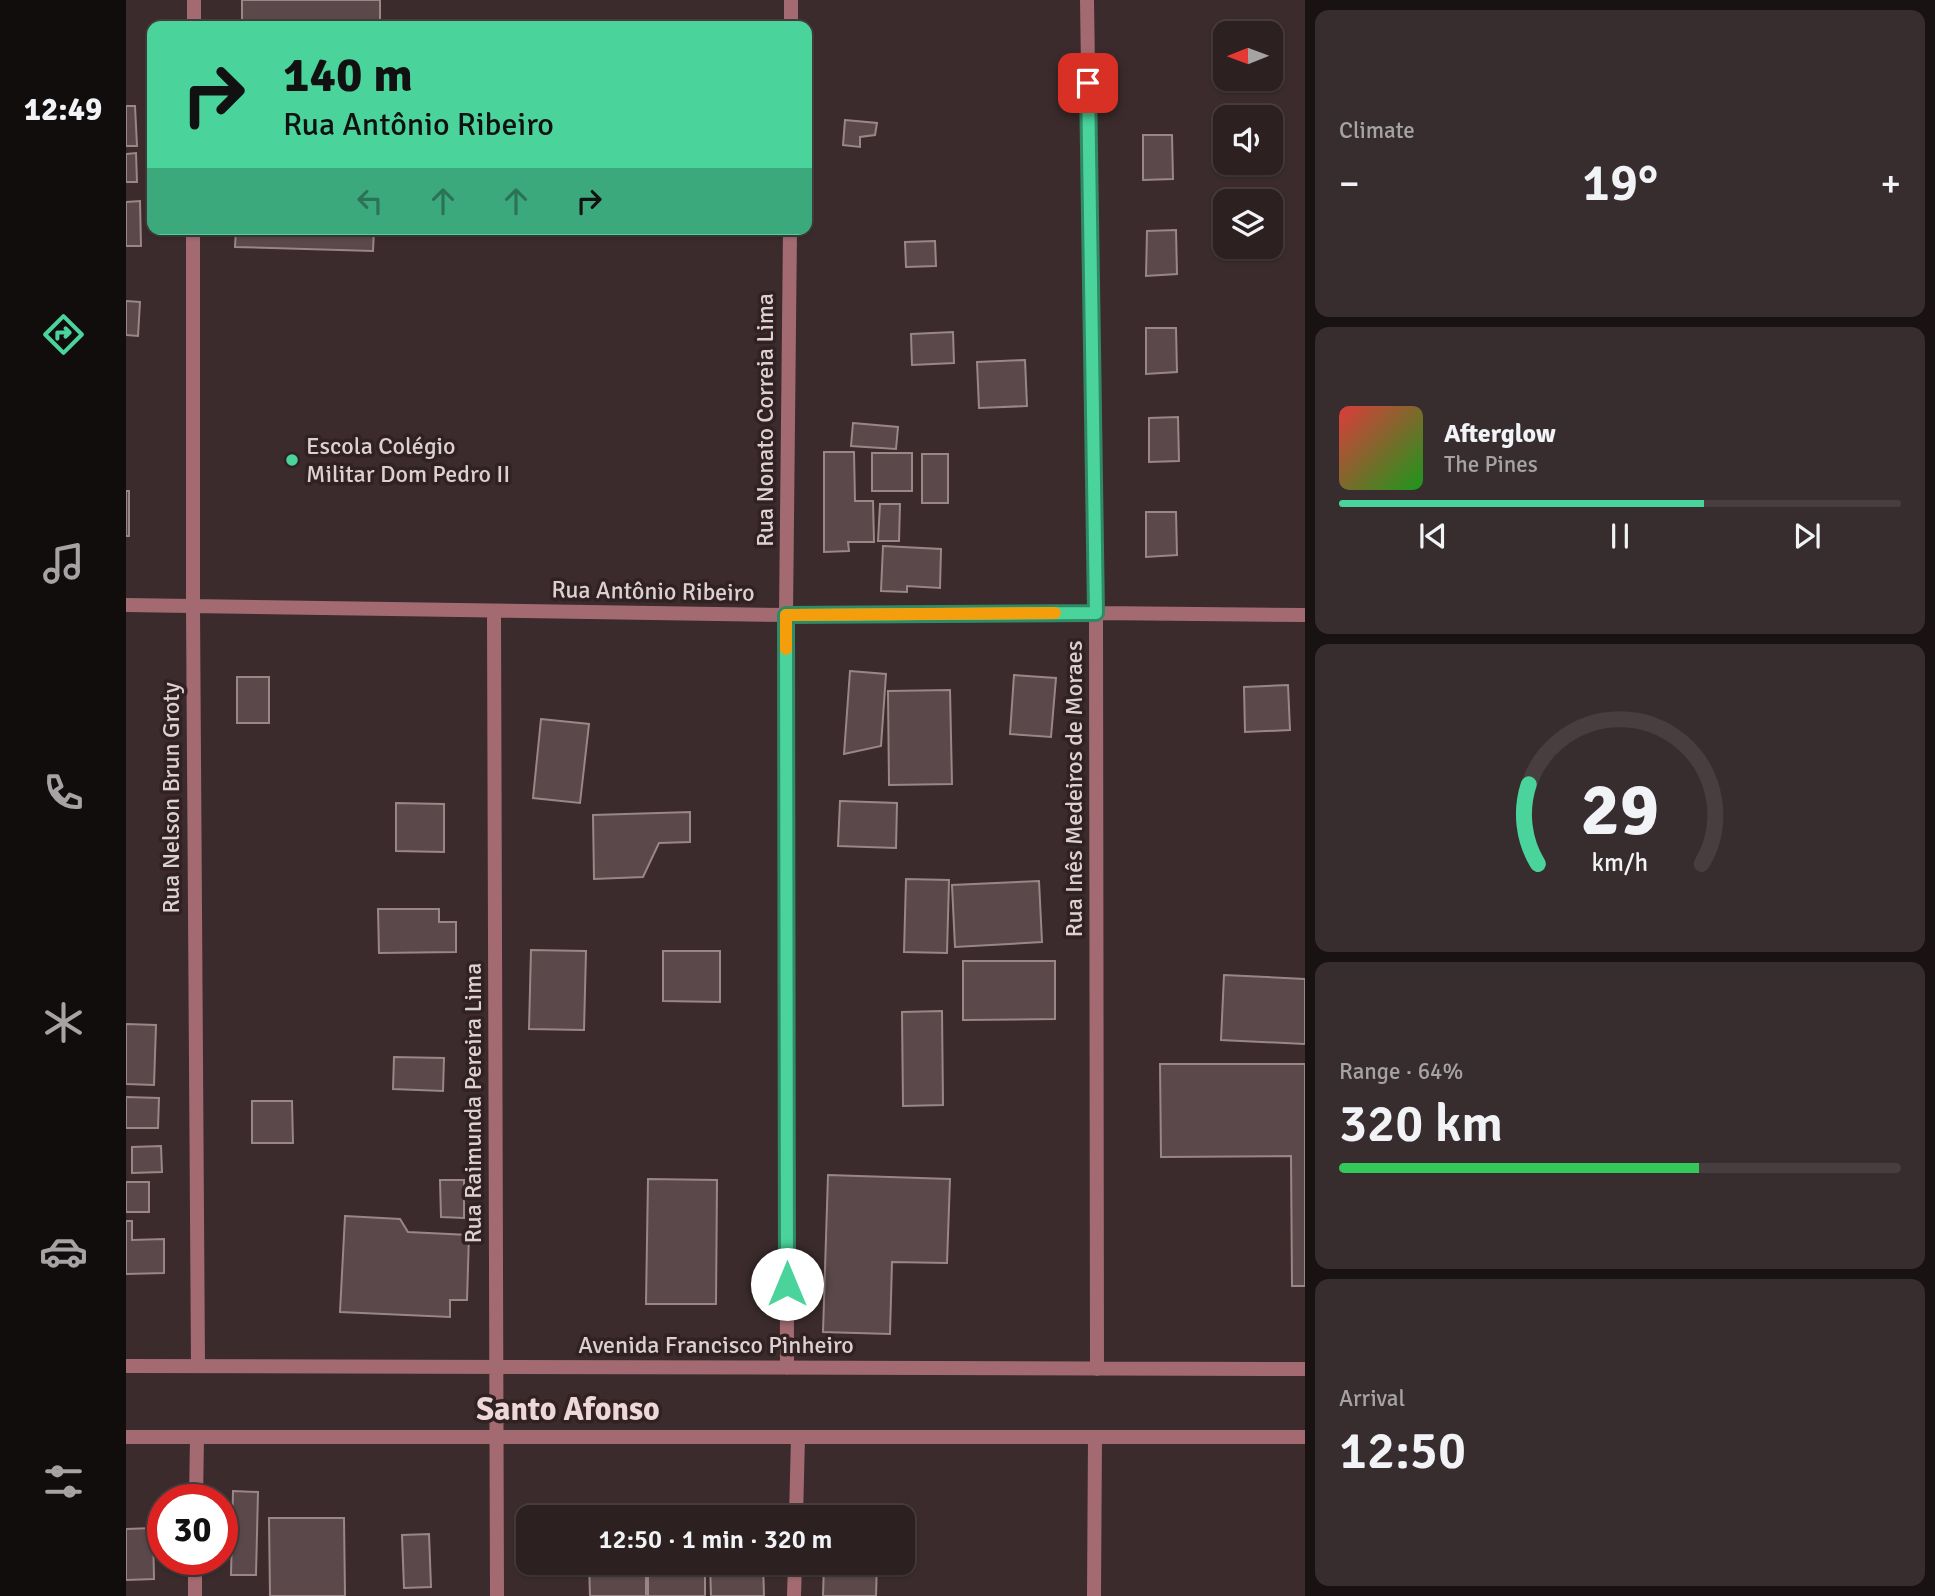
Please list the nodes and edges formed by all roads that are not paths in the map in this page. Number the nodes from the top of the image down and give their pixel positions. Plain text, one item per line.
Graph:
1 (194, 0) edge
2 (791, 0) edge
3 (1087, 0) edge
4 (194, 21) edge
5 (791, 21) edge
6 (193, 235) edge
7 (790, 235) edge
8 (126, 606) edge
9 (193, 608) junction
10 (494, 611) junction
11 (1096, 613) junction
12 (786, 615) junction
13 (1305, 615) edge
14 (126, 1366) edge
15 (198, 1366) junction
16 (497, 1367) junction
17 (787, 1368) junction
18 (1097, 1369) junction
19 (1305, 1369) edge
20 (126, 1437) edge
21 (197, 1437) junction
22 (498, 1437) junction
23 (798, 1437) junction
24 (1095, 1437) junction
25 (1305, 1437) edge
26 (196, 1484) edge
27 (796, 1505) edge
28 (195, 1575) edge
29 (795, 1575) edge
30 (195, 1596) edge
31 (497, 1596) edge
32 (794, 1596) edge
33 (1094, 1596) edge

1 - 4 street
2 - 5 street
3 - 11 street, Rua Inês Medeiros de Moraes
6 - 9 street, Rua Nelson Brun Groty
7 - 12 street, Rua Nonato Correia Lima
8 - 9 street, Rua Antônio Ribeiro
9 - 10 street, Rua Antônio Ribeiro
9 - 15 street, Rua Nelson Brun Groty
10 - 12 street, Rua Antônio Ribeiro
10 - 16 street, Rua Raimunda Pereira Lima
11 - 12 street, Rua Antônio Ribeiro
11 - 13 street, Rua Antônio Ribeiro
11 - 18 street, Rua Inês Medeiros de Moraes
12 - 17 street, Rua Nonato Correia Lima
14 - 15 street, Avenida Francisco Pinheiro
15 - 16 street, Avenida Francisco Pinheiro
16 - 17 street, Avenida Francisco Pinheiro
16 - 22 street, Rua Raimunda Pereira Lima
17 - 18 street, Avenida Francisco Pinheiro
18 - 19 street, Avenida Francisco Pinheiro
20 - 21 street
21 - 22 street
21 - 26 street
22 - 23 street
22 - 31 street, Rua Raimunda Pereira Lima
23 - 24 street
23 - 27 street
24 - 25 street
24 - 33 street
28 - 30 street
29 - 32 street

